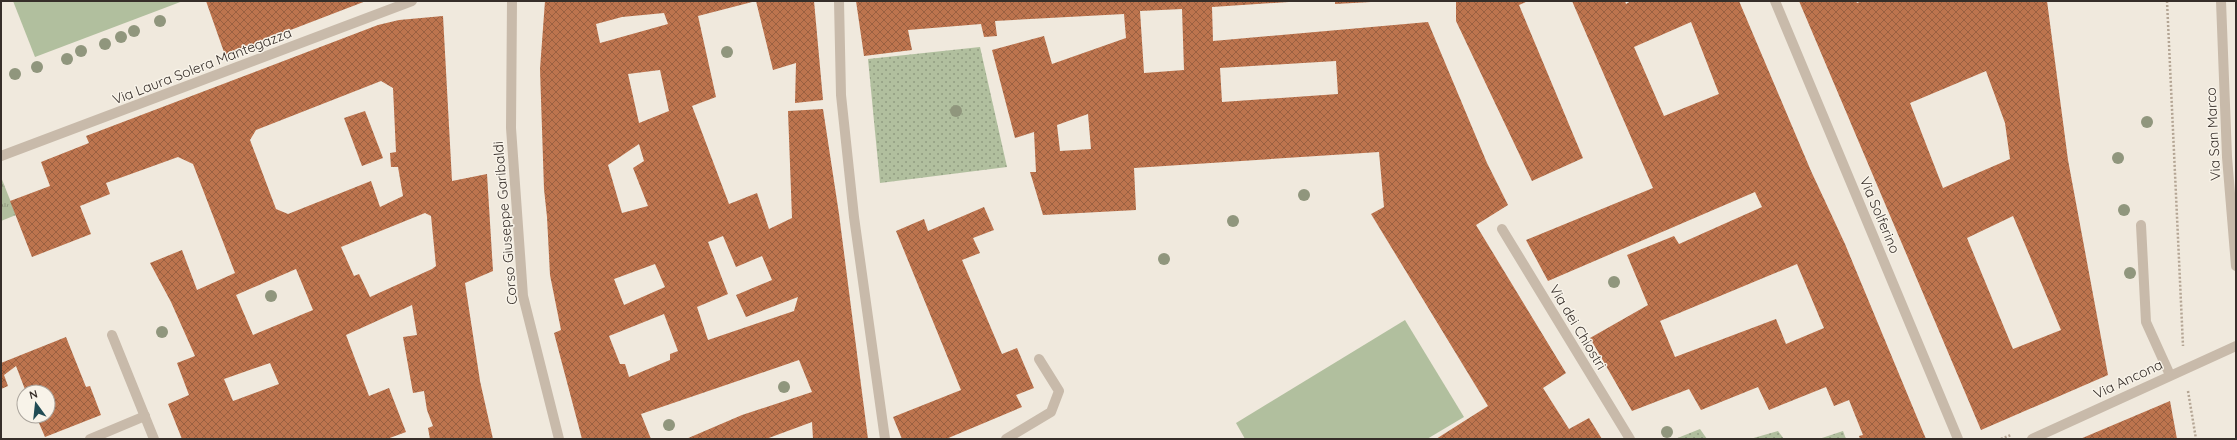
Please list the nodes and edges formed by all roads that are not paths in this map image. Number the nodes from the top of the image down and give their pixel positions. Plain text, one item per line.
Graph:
1 (412, 1) edge
2 (512, 1) edge
3 (839, 1) edge
4 (1775, 1) edge
5 (2221, 1) edge
6 (2232, 155) edge
7 (1, 156) edge
8 (2141, 225) dead end
9 (1502, 229) dead end
10 (2236, 266) edge
11 (112, 335) dead end
12 (2236, 346) edge
13 (1039, 359) dead end
14 (2170, 375) junction
15 (145, 416) junction
16 (90, 439) edge
17 (154, 439) edge
18 (559, 439) edge
19 (885, 439) edge
20 (1006, 439) edge
21 (1630, 439) edge
22 (1958, 439) edge
23 (2032, 439) edge

1 - 7 street, Via Laura Solera Mantegazza
2 - 18 street, Corso Giuseppe Garibaldi
3 - 19 street
4 - 22 street, Via Solferino
5 - 6 street, Via San Marco
6 - 10 street, Via San Marco
8 - 14 street
9 - 21 street, Via dei Chiostri
11 - 15 street
12 - 14 street, Via Ancona
13 - 20 street
14 - 23 street, Via Ancona
15 - 16 street
15 - 17 street

